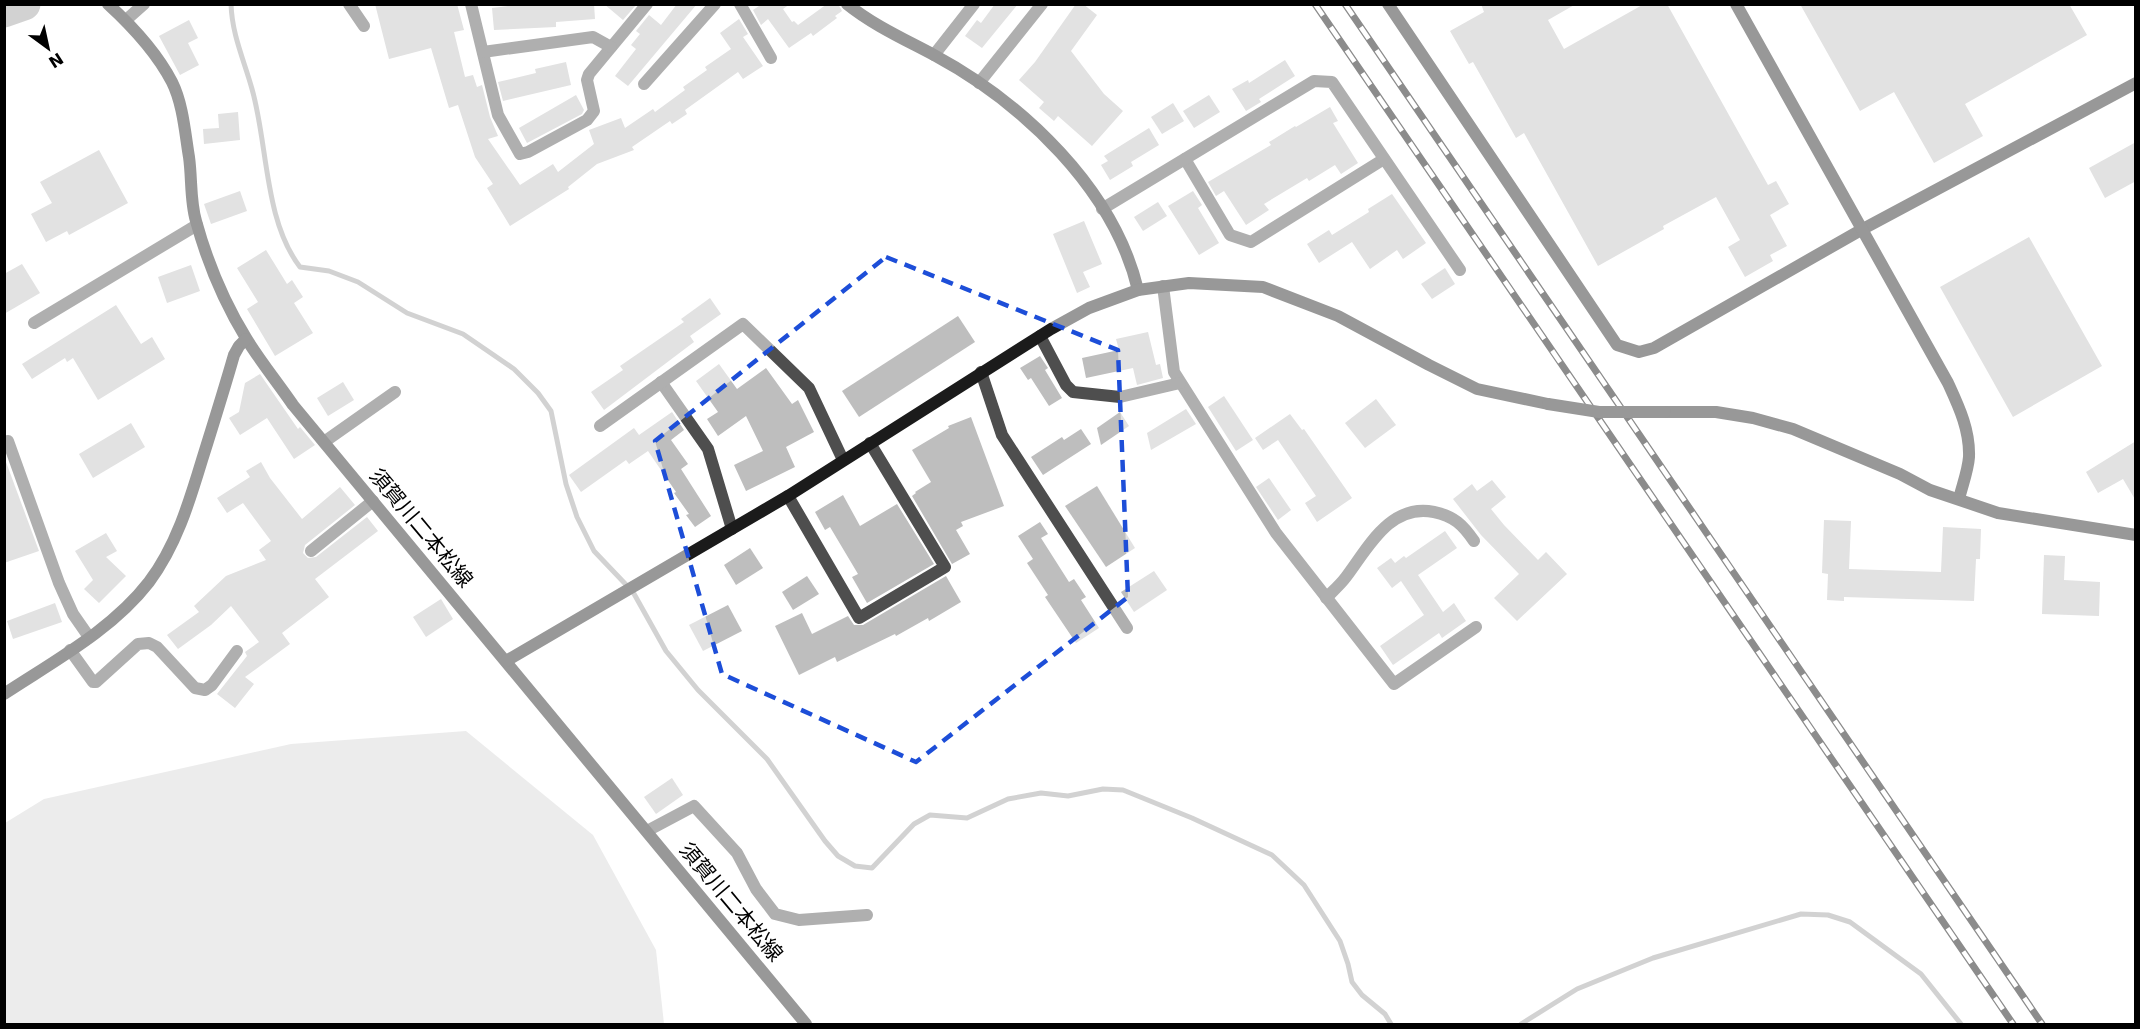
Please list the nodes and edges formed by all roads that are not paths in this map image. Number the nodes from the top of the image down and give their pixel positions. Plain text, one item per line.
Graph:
1 (108, 4) edge
2 (144, 4) edge
3 (349, 4) edge
4 (471, 4) edge
5 (647, 4) edge
6 (715, 4) edge
7 (740, 4) edge
8 (847, 4) edge
9 (974, 4) edge
10 (1042, 4) edge
11 (1388, 4) edge
12 (1736, 4) edge
13 (126, 20) junction
14 (364, 26) dead end
15 (611, 47) junction
16 (483, 52) junction
17 (934, 55) junction
18 (771, 58) dead end
19 (979, 83) junction
20 (2136, 83) edge
21 (644, 84) dead end
22 (1185, 159) junction
23 (1384, 159) junction
24 (1102, 209) junction
25 (197, 225) junction
26 (1861, 230) junction
27 (1460, 270) dead end
28 (1163, 286) junction
29 (1138, 290) junction
30 (34, 323) dead end
31 (1040, 336) junction
32 (246, 339) junction
33 (981, 372) junction
34 (661, 382) junction
35 (1180, 383) junction
36 (395, 392) dead end
37 (600, 426) dead end
38 (8, 441) dead end
39 (324, 442) junction
40 (870, 442) junction
41 (843, 460) junction
42 (788, 496) junction
43 (1959, 499) junction
44 (373, 501) junction
45 (732, 529) junction
46 (2136, 536) edge
47 (1474, 541) dead end
48 (311, 551) dead end
49 (1326, 598) junction
50 (1476, 627) dead end
51 (1127, 628) dead end
52 (89, 637) junction
53 (70, 650) junction
54 (237, 651) dead end
55 (506, 661) junction
56 (4, 694) edge
57 (647, 831) junction
58 (867, 915) dead end
59 (806, 1024) edge

1 - 13 street, 須賀川二本松線
2 - 13 street
3 - 14 street
4 - 16 street
5 - 15 street
6 - 21 street
7 - 18 street
8 - 17 street
9 - 17 street
10 - 19 street
11 - 26 street
12 - 26 street
13 - 25 street, 須賀川二本松線
15 - 16 street
15 - 16 street
17 - 19 street
19 - 24 street
20 - 26 street
22 - 23 street
22 - 23 street
22 - 24 street
23 - 27 street
24 - 29 street
25 - 30 street
25 - 32 street, 須賀川二本松線
26 - 43 street
28 - 29 street
28 - 35 street
28 - 43 street, bridge
29 - 31 street
31 - 33 street
31 - 35 street
32 - 39 street, 須賀川二本松線
32 - 52 street
33 - 40 street
33 - 51 street
34 - 37 street
34 - 41 street
34 - 45 street
35 - 49 street
36 - 39 street
38 - 52 street
39 - 44 street, 須賀川二本松線
40 - 41 street
40 - 42 street
41 - 42 street
42 - 45 street
43 - 46 street
44 - 48 street
44 - 55 street, 須賀川二本松線
45 - 55 street
47 - 49 street
49 - 50 street
52 - 53 street
53 - 54 street
53 - 56 street
55 - 57 street, 須賀川二本松線
57 - 58 street
57 - 59 street, 須賀川二本松線

